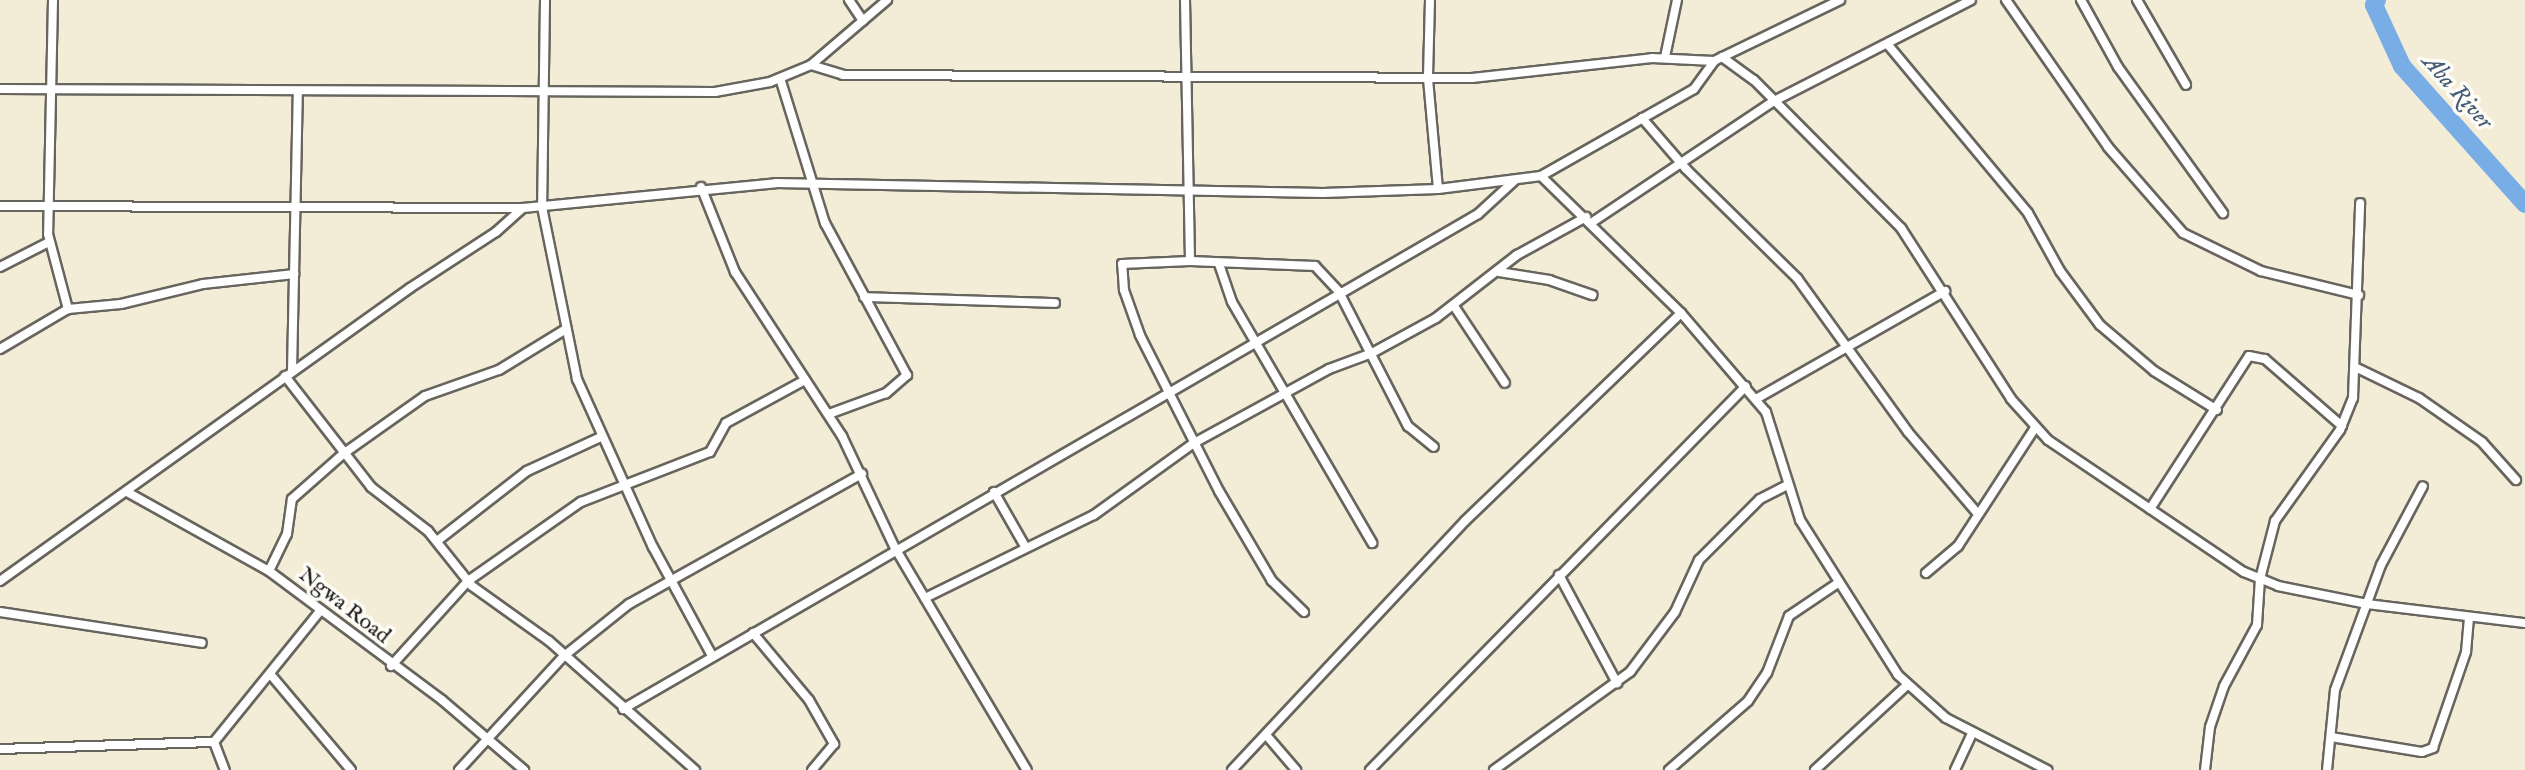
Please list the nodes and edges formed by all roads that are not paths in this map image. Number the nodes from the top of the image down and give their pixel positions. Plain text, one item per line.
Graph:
1 (53, 0) edge
2 (545, 0) edge
3 (849, 0) edge
4 (887, 0) edge
5 (1185, 0) edge
6 (1430, 0) edge
7 (1677, 0) edge
8 (1840, 0) edge
9 (1971, 0) edge
10 (2006, 0) edge
11 (2081, 0) edge
12 (2137, 0) edge
13 (863, 21) junction
14 (1889, 46) junction
15 (1665, 57) junction
16 (1718, 59) junction
17 (811, 65) junction
18 (1186, 75) junction
19 (780, 78) junction
20 (1428, 79) junction
21 (2186, 85) dead end
22 (0, 89) edge
23 (54, 90) junction
24 (298, 91) junction
25 (543, 92) junction
26 (1774, 101) junction
27 (1642, 118) junction
28 (1680, 163) junction
29 (1541, 176) junction
30 (1515, 179) junction
31 (814, 183) junction
32 (701, 187) junction
33 (1438, 189) junction
34 (1190, 191) junction
35 (2360, 203) dead end
36 (0, 206) edge
37 (50, 207) junction
38 (542, 207) junction
39 (523, 208) junction
40 (295, 209) junction
41 (2223, 213) dead end
42 (1589, 220) junction
43 (49, 242) junction
44 (1190, 261) junction
45 (1219, 264) junction
46 (0, 267) edge
47 (1499, 272) junction
48 (294, 274) junction
49 (1945, 291) junction
50 (1339, 292) junction
51 (1592, 295) dead end
52 (2359, 295) junction
53 (864, 297) junction
54 (1055, 303) dead end
55 (1454, 306) junction
56 (68, 309) junction
57 (1681, 313) junction
58 (566, 329) junction
59 (1257, 339) junction
60 (1844, 346) junction
61 (0, 349) edge
62 (1372, 353) junction
63 (2357, 368) junction
64 (288, 374) junction
65 (805, 380) junction
66 (1505, 383) dead end
67 (1746, 386) junction
68 (1285, 393) junction
69 (1170, 394) junction
70 (1756, 399) junction
71 (2217, 410) junction
72 (829, 414) junction
73 (2342, 426) junction
74 (2035, 428) junction
75 (601, 437) junction
76 (1194, 443) junction
77 (1434, 447) dead end
78 (343, 454) junction
79 (862, 474) junction
80 (2516, 480) dead end
81 (623, 483) junction
82 (1787, 485) junction
83 (2423, 486) dead end
84 (127, 492) junction
85 (994, 492) junction
86 (2150, 509) junction
87 (1978, 514) junction
88 (437, 541) junction
89 (1372, 543) dead end
90 (895, 548) junction
91 (1026, 548) junction
92 (269, 571) junction
93 (1926, 573) dead end
94 (1559, 575) junction
95 (669, 579) junction
96 (2260, 579) junction
97 (0, 581) edge
98 (468, 581) junction
99 (1838, 583) junction
100 (925, 598) junction
101 (2367, 604) junction
102 (320, 611) junction
103 (0, 612) edge
104 (1304, 612) dead end
105 (2469, 618) junction
106 (2525, 623) edge
107 (753, 633) junction
108 (202, 643) dead end
109 (711, 654) junction
110 (564, 656) junction
111 (391, 666) junction
112 (271, 675) junction
113 (1617, 683) junction
114 (1907, 685) junction
115 (623, 709) junction
116 (1972, 734) junction
117 (1267, 736) junction
118 (487, 737) junction
119 (2331, 737) junction
120 (214, 742) junction
121 (0, 749) edge
122 (2034, 767) edge
123 (225, 770) edge
124 (351, 770) edge
125 (459, 770) edge
126 (524, 770) edge
127 (695, 770) edge
128 (812, 770) edge
129 (1027, 770) edge
130 (1232, 770) edge
131 (1296, 770) edge
132 (1370, 770) edge
133 (1494, 770) edge
134 (1669, 770) edge
135 (1815, 770) edge
136 (1955, 770) edge
137 (2047, 770) edge
138 (2205, 770) edge
139 (2327, 770) edge

1 - 23 street
2 - 25 street
3 - 13 street
4 - 13 street
5 - 18 street
6 - 20 street
7 - 15 street
8 - 16 street
9 - 14 street
10 - 52 street
11 - 41 street
12 - 21 street
13 - 17 street
14 - 26 street
14 - 71 street
15 - 16 street
15 - 20 street
16 - 26 street
16 - 27 street
17 - 18 street
17 - 19 street
18 - 20 street
18 - 34 street
19 - 25 street
19 - 31 street
20 - 33 street
22 - 23 street
23 - 24 street
23 - 37 street
24 - 25 street
24 - 40 street
25 - 38 street
26 - 28 street
26 - 49 street
27 - 28 street
27 - 29 street
28 - 42 street
28 - 60 street
29 - 30 street
29 - 42 street
30 - 33 street
30 - 50 street
31 - 32 street
31 - 34 street
31 - 53 street
32 - 38 street
32 - 65 street
33 - 34 street
34 - 44 street
35 - 52 street
36 - 37 street
37 - 40 street
37 - 43 street
38 - 39 street
38 - 58 street
39 - 40 street
39 - 64 street
40 - 48 street
42 - 47 street
42 - 57 street
43 - 46 street
43 - 56 street
44 - 45 street
44 - 69 street
45 - 50 street
45 - 59 street
47 - 51 street
47 - 55 street
48 - 56 street
48 - 64 street
49 - 60 street
49 - 74 street
50 - 59 street
50 - 62 street
52 - 63 street
53 - 54 street
53 - 72 street
55 - 62 street
55 - 66 street
56 - 61 street
57 - 67 street
57 - 117 street
58 - 75 street
58 - 78 street
59 - 68 street
59 - 69 street
60 - 70 street
60 - 87 street
62 - 68 street
62 - 77 street
63 - 73 street
63 - 80 street
64 - 78 street
64 - 84 street
65 - 72 street
65 - 81 street
67 - 70 street
67 - 94 street
68 - 76 street
68 - 89 street
69 - 76 street
69 - 85 street
70 - 82 street
71 - 73 street
71 - 86 street
72 - 79 street
73 - 96 street
74 - 86 street
74 - 87 street
75 - 81 street
75 - 88 street
76 - 91 street
76 - 104 street
78 - 88 street
78 - 92 street
79 - 90 street
79 - 95 street
81 - 95 street
81 - 98 street
82 - 99 street
82 - 113 street
83 - 101 street
84 - 92 street, Ngwa Road
84 - 97 street
85 - 90 street
85 - 91 street
86 - 96 street
87 - 93 street
88 - 98 street
90 - 100 street
90 - 107 street
91 - 100 street
92 - 102 street, Ngwa Road
94 - 113 street
94 - 132 street
95 - 109 street
95 - 110 street
96 - 101 street
96 - 138 street
98 - 110 street
98 - 111 street
99 - 114 street
99 - 134 street
100 - 129 street
101 - 105 street
101 - 119 street
102 - 111 street, Ngwa Road
102 - 112 street
103 - 108 street
105 - 106 street
105 - 119 street
107 - 109 street
107 - 128 street
109 - 115 street
110 - 115 street
110 - 118 street
111 - 118 street, Ngwa Road
112 - 120 street
112 - 124 street
113 - 133 street
114 - 116 street
114 - 135 street
115 - 127 street
116 - 122 street
116 - 136 street
117 - 130 street
117 - 131 street
118 - 125 street
118 - 126 street, Ngwa Road
119 - 139 street
120 - 121 street
120 - 123 street
122 - 137 street

